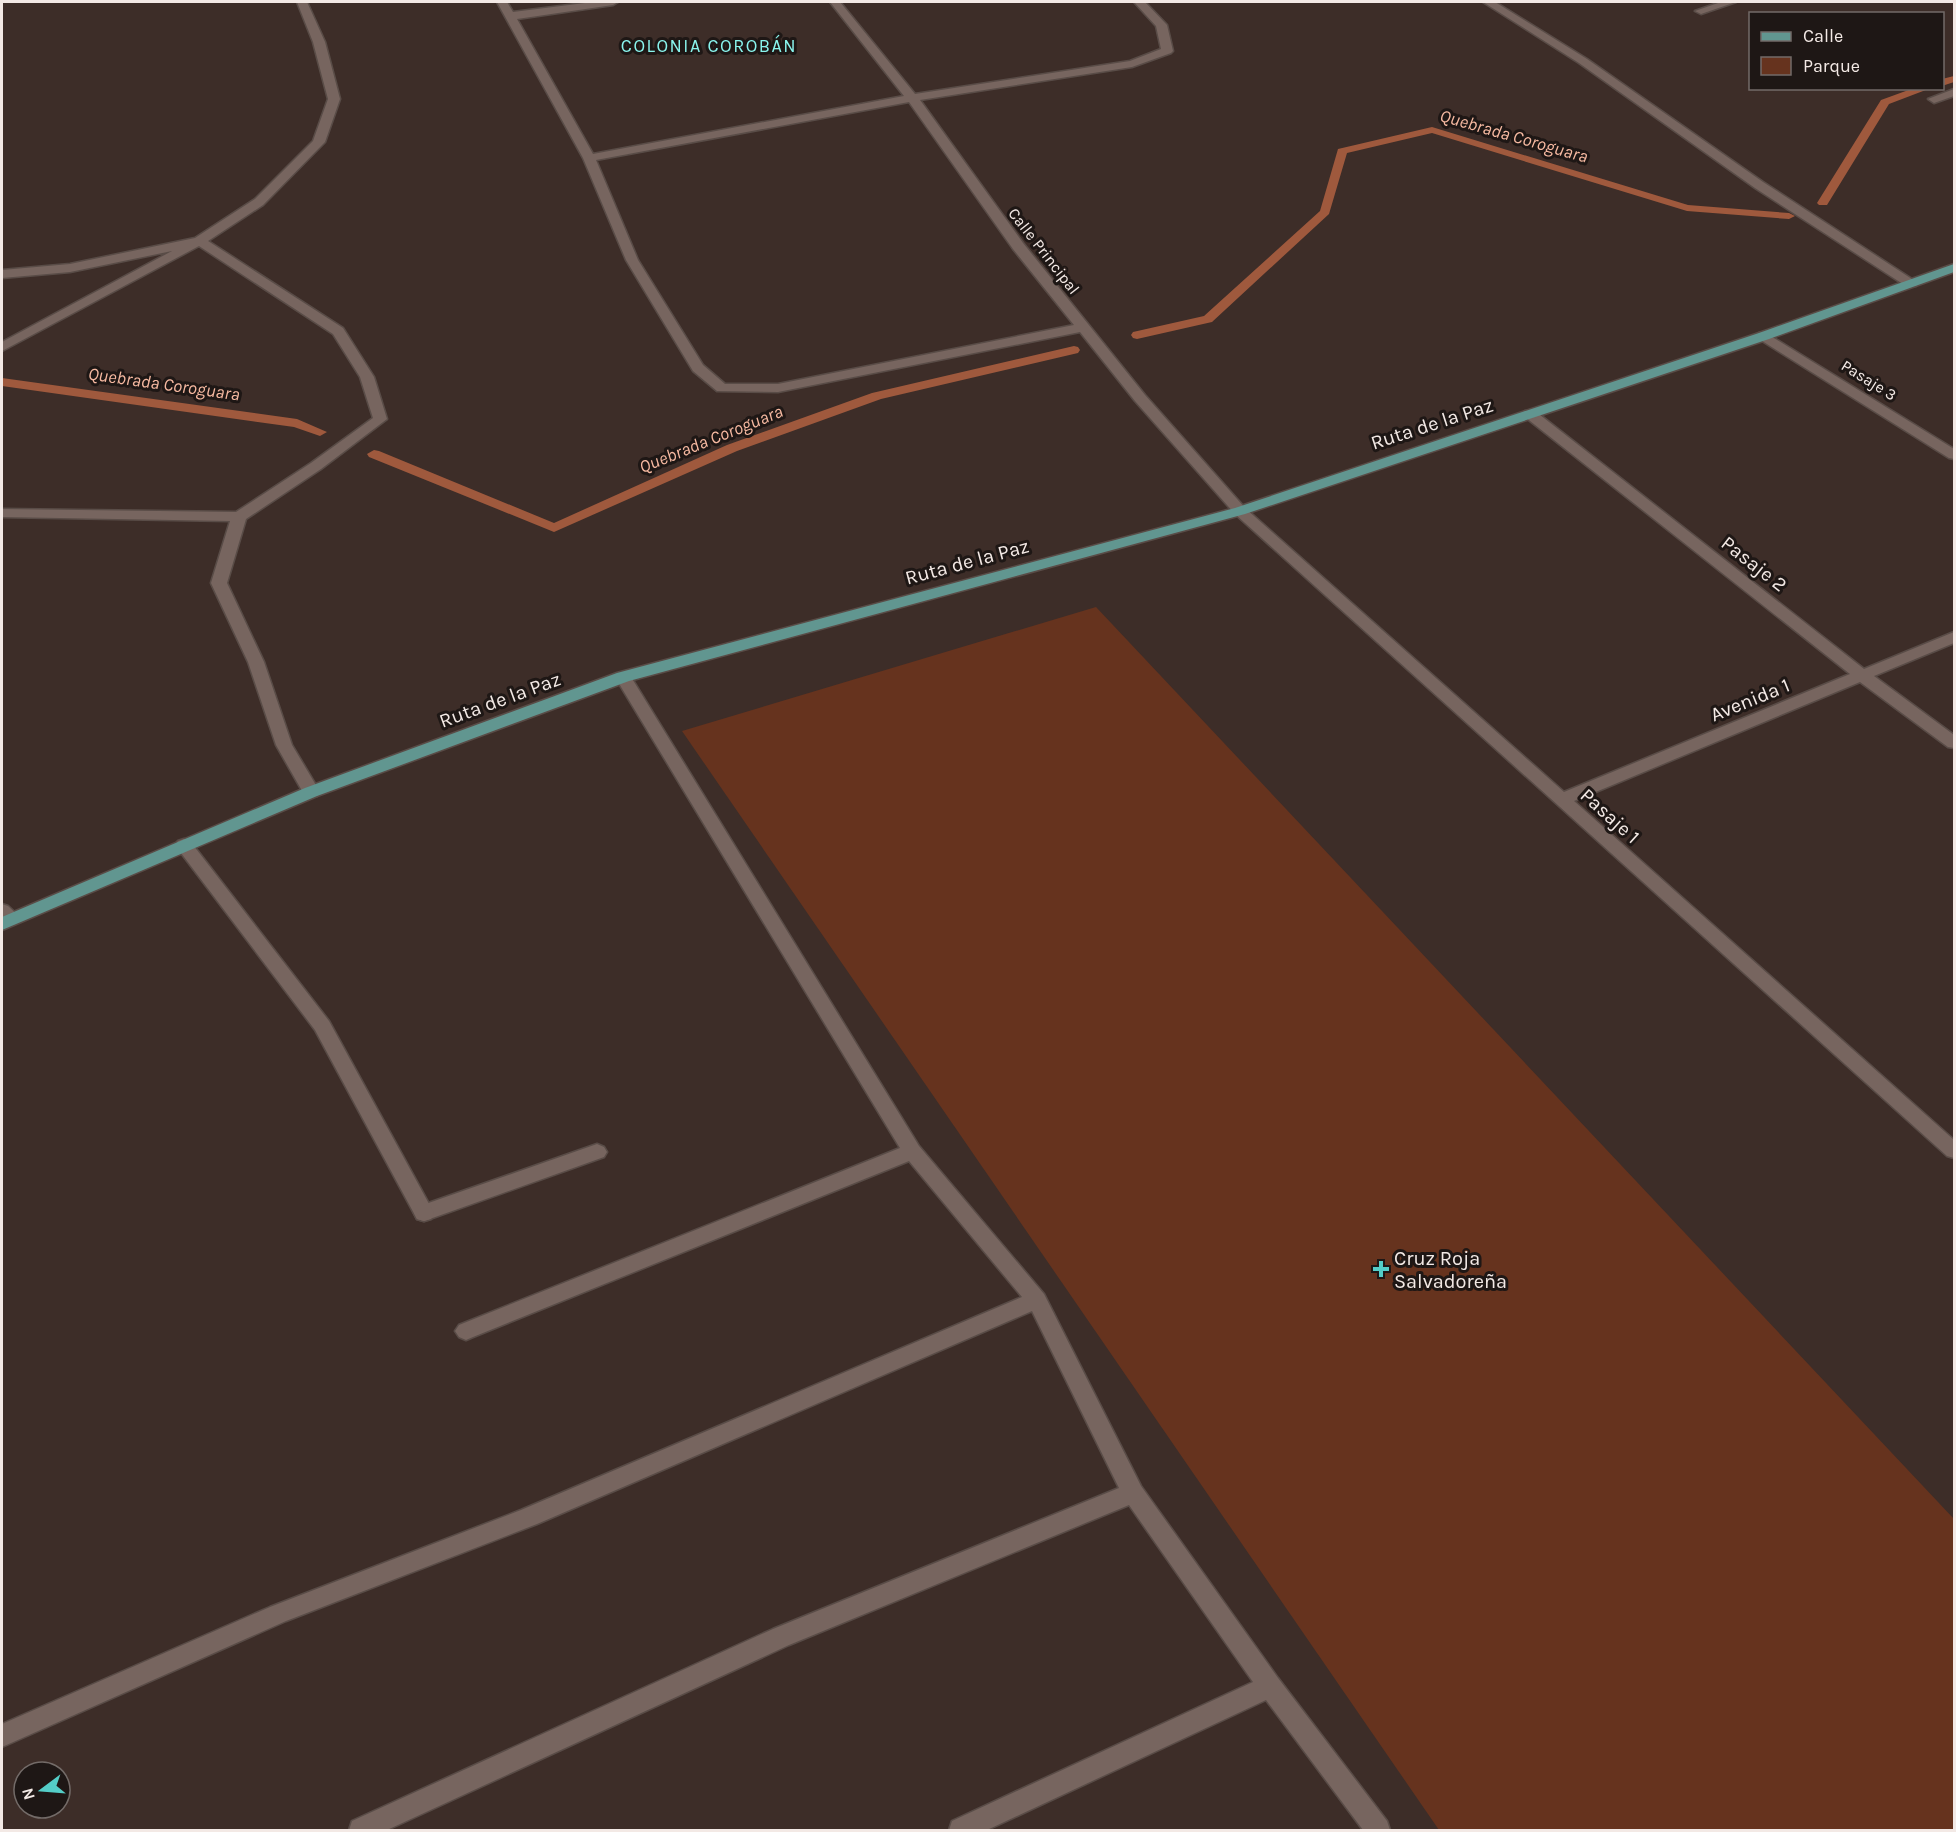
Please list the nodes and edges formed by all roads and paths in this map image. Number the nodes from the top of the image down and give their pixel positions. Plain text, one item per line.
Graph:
1 (302, 2) edge
2 (502, 2) edge
3 (613, 2) edge
4 (835, 2) edge
5 (1139, 2) edge
6 (1488, 2) edge
7 (1731, 2) edge
8 (1701, 11) dead end
9 (510, 16) junction
10 (1954, 92) edge
11 (912, 98) junction
12 (1934, 99) dead end
13 (589, 158) junction
14 (199, 241) junction
15 (1954, 268) edge
16 (2, 274) edge
17 (1911, 283) junction
18 (1084, 327) junction
19 (1764, 336) junction
20 (2, 347) edge
21 (1530, 414) junction
22 (1954, 455) edge
23 (1240, 511) junction
24 (2, 513) edge
25 (239, 517) junction
26 (1954, 637) edge
27 (1863, 676) junction
28 (623, 677) junction
29 (1954, 743) edge
30 (310, 792) junction
31 (1561, 800) junction
32 (184, 845) junction
33 (5, 917) edge
34 (912, 1151) junction
35 (1954, 1151) edge
36 (597, 1152) dead end
37 (1037, 1300) junction
38 (466, 1331) dead end
39 (1133, 1493) junction
40 (1270, 1686) junction
41 (2, 1736) edge
42 (361, 1830) edge
43 (961, 1830) edge
44 (1378, 1830) edge

1 - 14 street
2 - 9 street
3 - 9 street
4 - 11 street, Calle Principal
5 - 11 street
6 - 17 street
7 - 8 street
9 - 13 street
10 - 12 street
11 - 13 street
11 - 18 street, Calle Principal
13 - 18 street
14 - 16 street
14 - 20 street
14 - 25 street
15 - 17 main road, Ruta de la Paz
17 - 19 main road, Ruta de la Paz
18 - 23 street, Calle Principal
19 - 21 main road, Ruta de la Paz
19 - 22 street, Pasaje 3
21 - 23 main road, Ruta de la Paz
21 - 27 street, Pasaje 2
23 - 28 main road, Ruta de la Paz
23 - 31 street, Pasaje 1
24 - 25 street
25 - 30 street
26 - 27 street, Avenida 1
27 - 29 street, Pasaje 2
27 - 31 street, Avenida 1
28 - 30 main road, Ruta de la Paz
28 - 34 street
30 - 32 main road, Ruta de la Paz
31 - 35 street, Pasaje 1
32 - 33 main road, Ruta de la Paz
32 - 36 street
34 - 37 street
34 - 38 street
37 - 39 street
37 - 41 street
39 - 40 street
39 - 42 street
40 - 43 street
40 - 44 street

